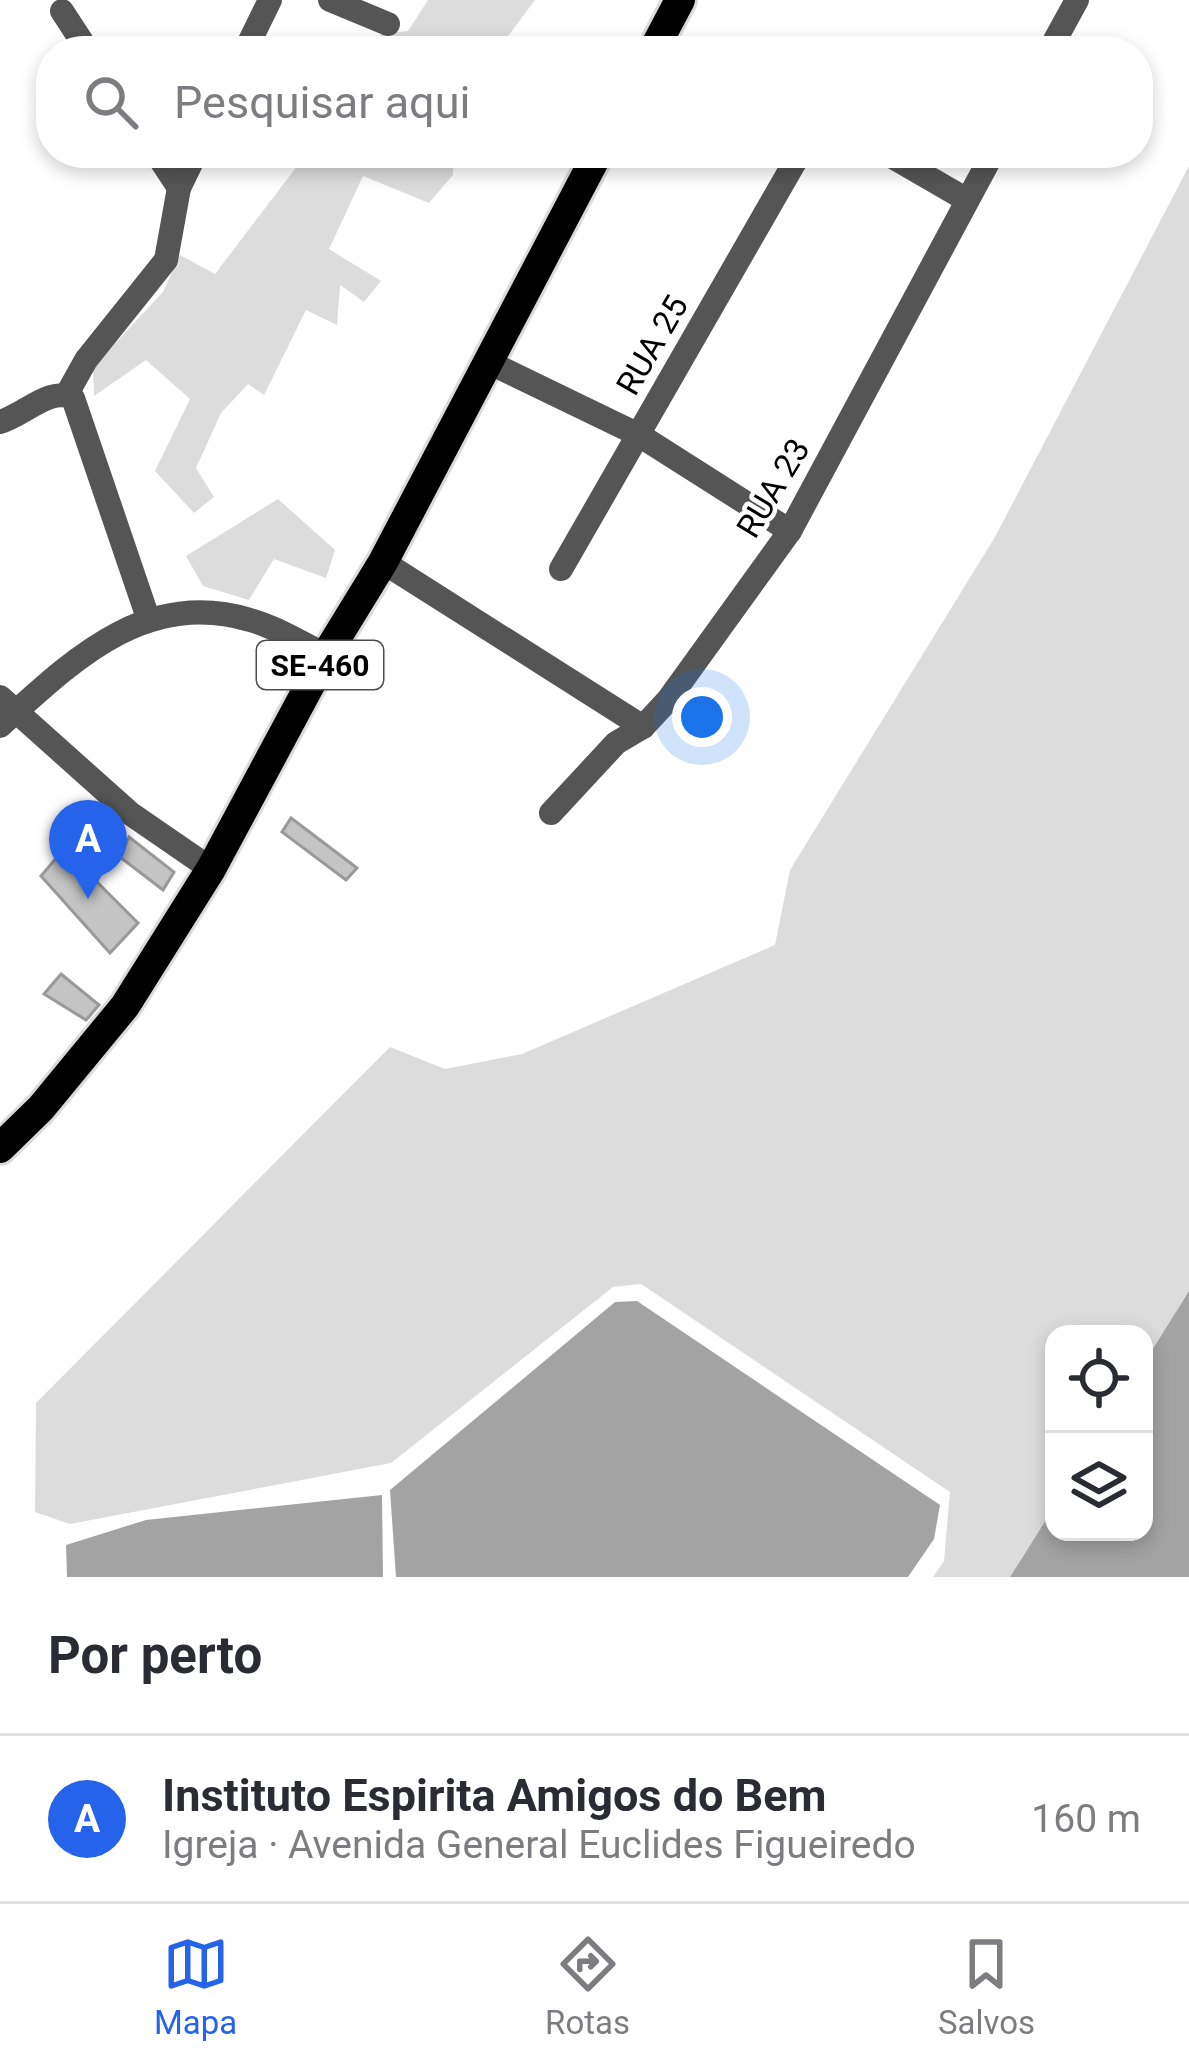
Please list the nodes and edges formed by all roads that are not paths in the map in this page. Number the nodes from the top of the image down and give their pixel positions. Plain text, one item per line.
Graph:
1 (270, 0) edge
2 (330, 0) edge
3 (680, 0) edge
4 (1077, 0) edge
5 (62, 11) dead end
6 (388, 24) dead end
7 (78, 36) edge
8 (252, 36) edge
9 (661, 36) edge
10 (1057, 36) edge
11 (166, 168) edge
12 (189, 168) edge
13 (590, 168) edge
14 (791, 168) edge
15 (912, 168) edge
16 (985, 168) edge
17 (179, 188) junction
18 (967, 200) junction
19 (486, 361) junction
20 (67, 394) junction
21 (0, 422) edge
22 (639, 435) junction
23 (790, 531) junction
24 (383, 562) junction
25 (561, 569) dead end
26 (148, 618) junction
27 (326, 655) junction
28 (6, 712) edge
29 (643, 727) junction
30 (550, 813) dead end
31 (211, 869) junction
32 (0, 1148) edge

1 - 8 street
2 - 6 street
3 - 9 main road
4 - 10 street
5 - 7 street
11 - 17 street
12 - 17 street
13 - 19 main road, SE-460
14 - 22 street, RUA 25
15 - 18 street
16 - 18 street, RUA 23
17 - 20 street
18 - 23 street, RUA 23
19 - 22 street
19 - 24 main road, SE-460
20 - 21 street
20 - 26 street
22 - 23 street
22 - 25 street, RUA 25
23 - 29 street, RUA 23
24 - 27 main road, SE-460
24 - 29 street
26 - 27 street
26 - 28 street
27 - 31 main road, SE-460
28 - 31 street
29 - 30 street, RUA 23
31 - 32 main road, SE-460

